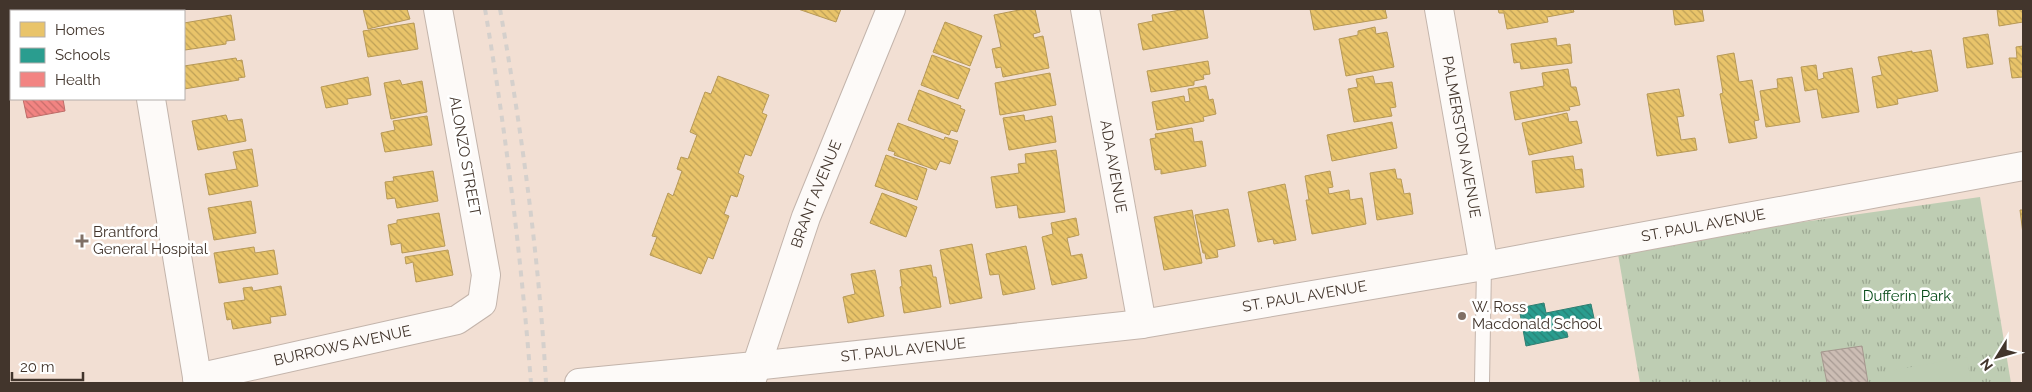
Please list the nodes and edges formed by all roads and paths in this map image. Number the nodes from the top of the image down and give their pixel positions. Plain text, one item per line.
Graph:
1 (438, 9) edge
2 (891, 9) edge
3 (1085, 9) edge
4 (1439, 9) edge
5 (151, 100) edge
6 (2023, 166) edge
7 (1484, 266) junction
8 (482, 303) joint
9 (1142, 324) junction
10 (753, 375) edge
11 (198, 380) edge
12 (579, 383) edge
13 (1482, 383) edge

1 - 8 main road, ALONZO STREET
2 - 10 main road, BRANT AVENUE
3 - 9 main road, ADA AVENUE
4 - 7 main road, PALMERSTON AVENUE
5 - 11 main road
6 - 7 main road, ST. PAUL AVENUE
7 - 9 main road, ST. PAUL AVENUE
7 - 13 lane
8 - 11 main road, BURROWS AVENUE
9 - 10 main road, ST. PAUL AVENUE
10 - 12 main road, ST. PAUL AVENUE

